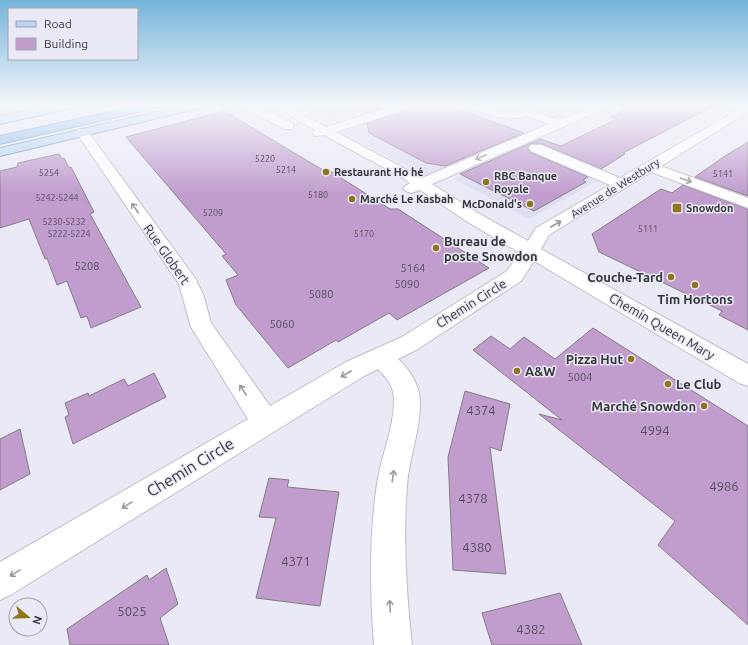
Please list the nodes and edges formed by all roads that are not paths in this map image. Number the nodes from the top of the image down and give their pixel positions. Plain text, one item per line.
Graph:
1 (26, 134) edge
2 (73, 134) edge
3 (83, 134) edge
4 (304, 134) edge
5 (331, 134) edge
6 (536, 134) edge
7 (711, 134) edge
8 (0, 140) edge
9 (536, 148) dead end
10 (0, 152) edge
11 (650, 167) junction
12 (621, 184) junction
13 (416, 186) junction
14 (748, 203) edge
15 (531, 251) junction
16 (381, 357) junction
17 (748, 376) edge
18 (265, 422) junction
19 (0, 582) edge
20 (393, 645) edge

1 - 8 highway
2 - 10 main road
18 -> 3 street, Rue Globert
4 - 13 street, Chemin Queen Mary
5 - 13 street, Chemin Queen Mary
6 -> 13 street
7 - 11 street, Avenue de Westbury
9 - 12 street
11 - 12 street, Avenue de Westbury
11 -> 14 street
15 -> 12 street, Avenue de Westbury
13 - 15 street, Chemin Queen Mary
15 - 16 street, Chemin Circle
15 - 17 street, Chemin Queen Mary
16 -> 18 street, Chemin Circle
20 -> 16 street
18 -> 19 street, Chemin Circle

